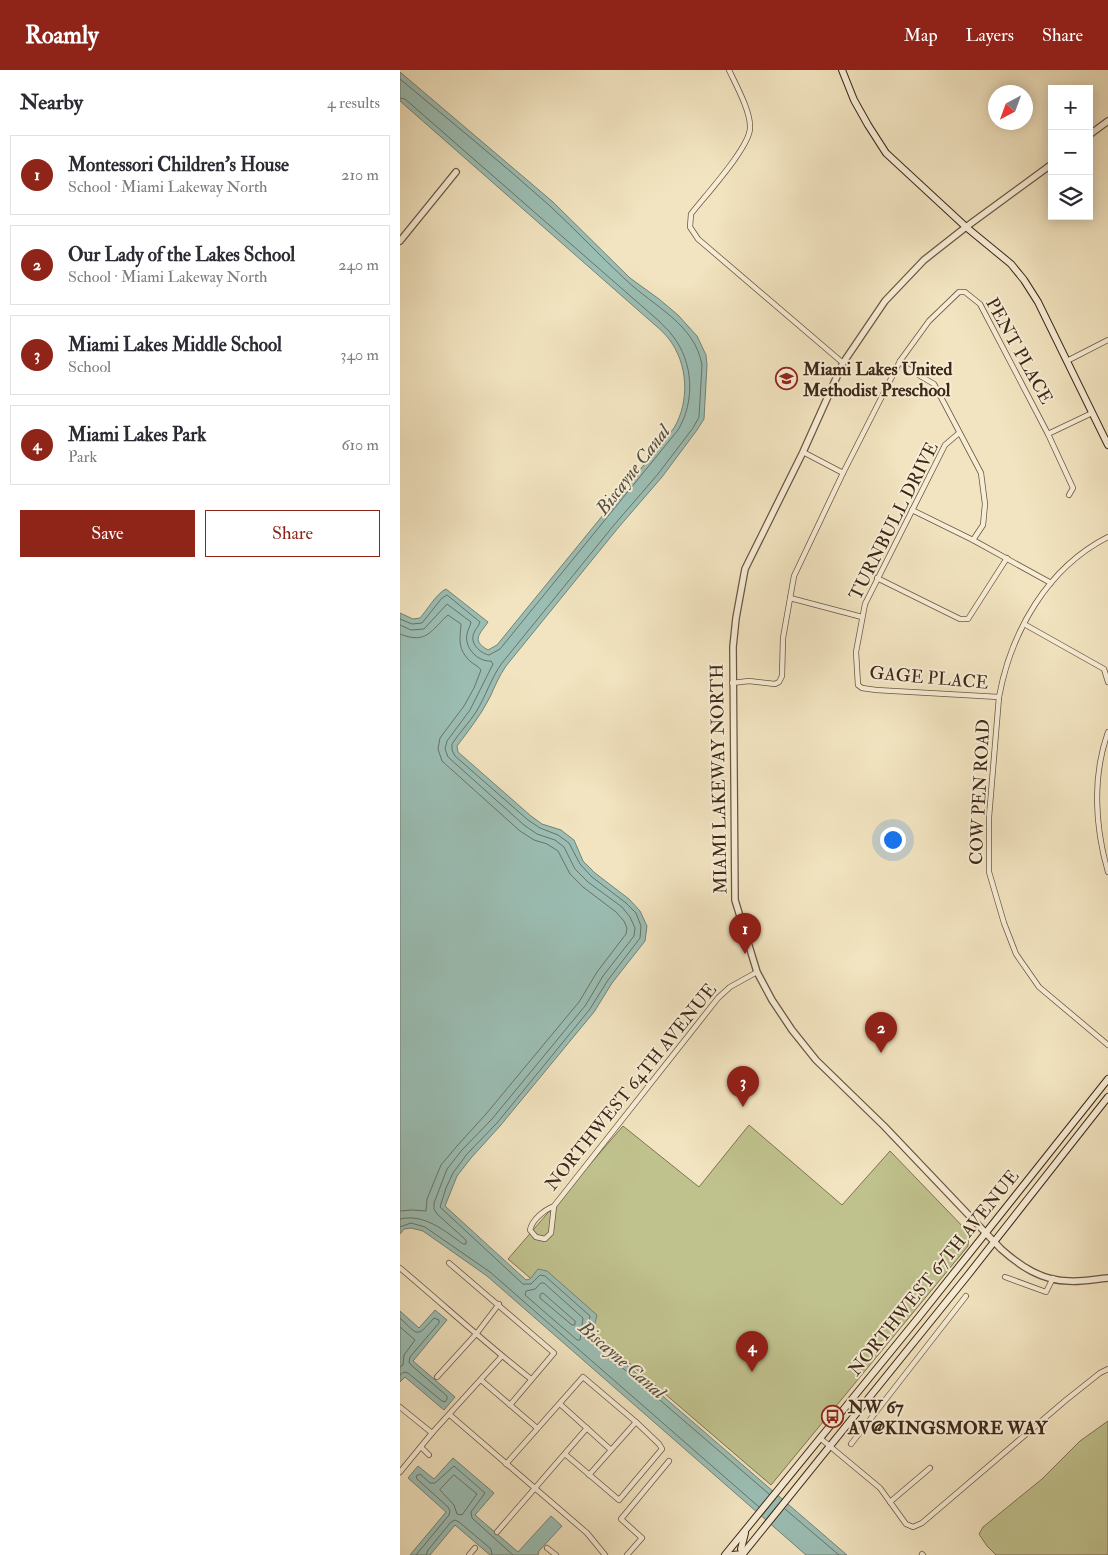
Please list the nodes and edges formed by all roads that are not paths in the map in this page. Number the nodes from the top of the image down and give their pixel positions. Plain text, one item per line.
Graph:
1 (729, 70) edge
2 (842, 70) edge
3 (1108, 121) edge
4 (1093, 132) edge
5 (1048, 167) edge
6 (456, 172) dead end
7 (966, 226) junction
8 (400, 241) edge
9 (1108, 340) edge
10 (900, 361) junction
11 (1067, 361) junction
12 (843, 363) junction
13 (1092, 413) junction
14 (959, 433) junction
15 (1048, 434) junction
16 (1108, 445) edge
17 (804, 452) junction
18 (844, 473) junction
19 (1069, 495) dead end
20 (912, 510) junction
21 (1108, 537) edge
22 (973, 540) junction
23 (1007, 558) junction
24 (877, 578) junction
25 (1051, 583) junction
26 (790, 598) junction
27 (862, 617) junction
28 (1024, 624) junction
29 (1106, 667) edge
30 (1108, 682) edge
31 (732, 683) junction
32 (858, 685) joint
33 (999, 697) junction
34 (1108, 732) edge
35 (1108, 872) edge
36 (757, 972) junction
37 (1108, 1045) edge
38 (1108, 1079) edge
39 (1108, 1097) edge
40 (554, 1206) junction
41 (986, 1233) junction
42 (993, 1241) junction
43 (449, 1263) dead end
44 (400, 1268) edge
45 (1005, 1277) dead end
46 (1053, 1278) junction
47 (1108, 1278) edge
48 (966, 1296) dead end
49 (499, 1304) junction
50 (477, 1333) junction
51 (903, 1337) junction
52 (912, 1344) junction
53 (502, 1356) junction
54 (1108, 1369) edge
55 (438, 1377) dead end
56 (532, 1379) junction
57 (481, 1380) junction
58 (560, 1404) junction
59 (510, 1405) junction
60 (400, 1407) edge
61 (450, 1415) junction
62 (636, 1422) junction
63 (537, 1428) junction
64 (587, 1428) junction
65 (432, 1433) junction
66 (820, 1438) junction
67 (851, 1444) dead end
68 (830, 1446) junction
69 (421, 1447) junction
70 (611, 1450) junction
71 (565, 1454) junction
72 (429, 1455) dead end
73 (669, 1461) dead end
74 (506, 1464) junction
75 (930, 1468) dead end
76 (400, 1472) edge
77 (589, 1475) junction
78 (535, 1489) junction
79 (890, 1502) junction
80 (497, 1532) dead end
81 (745, 1532) junction
82 (475, 1548) dead end
83 (547, 1548) dead end
84 (470, 1555) edge
85 (556, 1555) edge
86 (604, 1555) edge
87 (627, 1555) edge
88 (725, 1555) edge
89 (732, 1555) edge
90 (743, 1555) edge

1 - 12 street
2 - 7 main road
3 - 4 street
5 - 7 street, MIAMI LAKEWAY NORTH
6 - 8 street
7 - 11 main road
7 - 12 street, MIAMI LAKEWAY NORTH
9 - 11 street
10 - 14 street
10 - 15 street, PENT PLACE
10 - 18 street, PENT PLACE
11 - 13 main road
12 - 17 street, MIAMI LAKEWAY NORTH
13 - 15 street
13 - 16 main road
14 - 20 street, TURNBULL DRIVE
14 - 22 street
15 - 19 street, PENT PLACE
17 - 18 street
17 - 31 street, MIAMI LAKEWAY NORTH
18 - 26 street, PENT PLACE
20 - 22 street
20 - 24 street, TURNBULL DRIVE
21 - 25 street, COW PEN ROAD
22 - 23 street
23 - 24 street
23 - 25 street
24 - 27 street, TURNBULL DRIVE
25 - 28 street, COW PEN ROAD
26 - 27 street
26 - 31 street, PENT PLACE
27 - 32 street, TURNBULL DRIVE
28 - 29 street
28 - 33 street, COW PEN ROAD
29 - 30 street
31 - 36 street, MIAMI LAKEWAY NORTH
32 - 33 street, GAGE PLACE
33 - 37 street, COW PEN ROAD
34 - 35 street
36 - 40 street, NORTHWEST 64TH AVENUE
36 - 41 street, MIAMI LAKEWAY NORTH
38 - 41 main road, NORTHWEST 67TH AVENUE
39 - 42 main road, NORTHWEST 67TH AVENUE
40 - 40 street, NORTHWEST 64TH AVENUE
41 - 42 street, MIAMI LAKEWAY NORTH
41 - 51 main road, NORTHWEST 67TH AVENUE
42 - 46 street, MIAMI LAKEWAY NORTH
42 - 52 main road, NORTHWEST 67TH AVENUE
43 - 49 street
44 - 50 street
45 - 46 street
46 - 47 street, MIAMI LAKEWAY NORTH
48 - 67 street
49 - 50 street
49 - 56 street
50 - 53 street
50 - 55 street
51 - 52 main road
51 - 66 main road, NORTHWEST 67TH AVENUE
52 - 68 main road, NORTHWEST 67TH AVENUE
53 - 56 street
53 - 57 street
54 - 79 street
56 - 59 street
57 - 59 street
57 - 61 street
58 - 62 street
58 - 63 street
58 - 64 street
59 - 63 street
60 - 65 street
61 - 65 street
61 - 74 street
62 - 70 street
62 - 77 street
63 - 74 street
64 - 70 street
64 - 71 street
65 - 69 street
66 - 68 street
66 - 81 main road, NORTHWEST 67TH AVENUE
68 - 79 street
68 - 90 main road, NORTHWEST 67TH AVENUE
69 - 72 street
69 - 76 street
70 - 77 street
71 - 77 street
71 - 78 street
73 - 87 street
74 - 78 street
75 - 79 street
78 - 80 street
78 - 86 street
81 - 88 main road, NORTHWEST 67TH AVENUE
81 - 90 main road
82 - 84 street
83 - 85 street
89 - 90 main road

